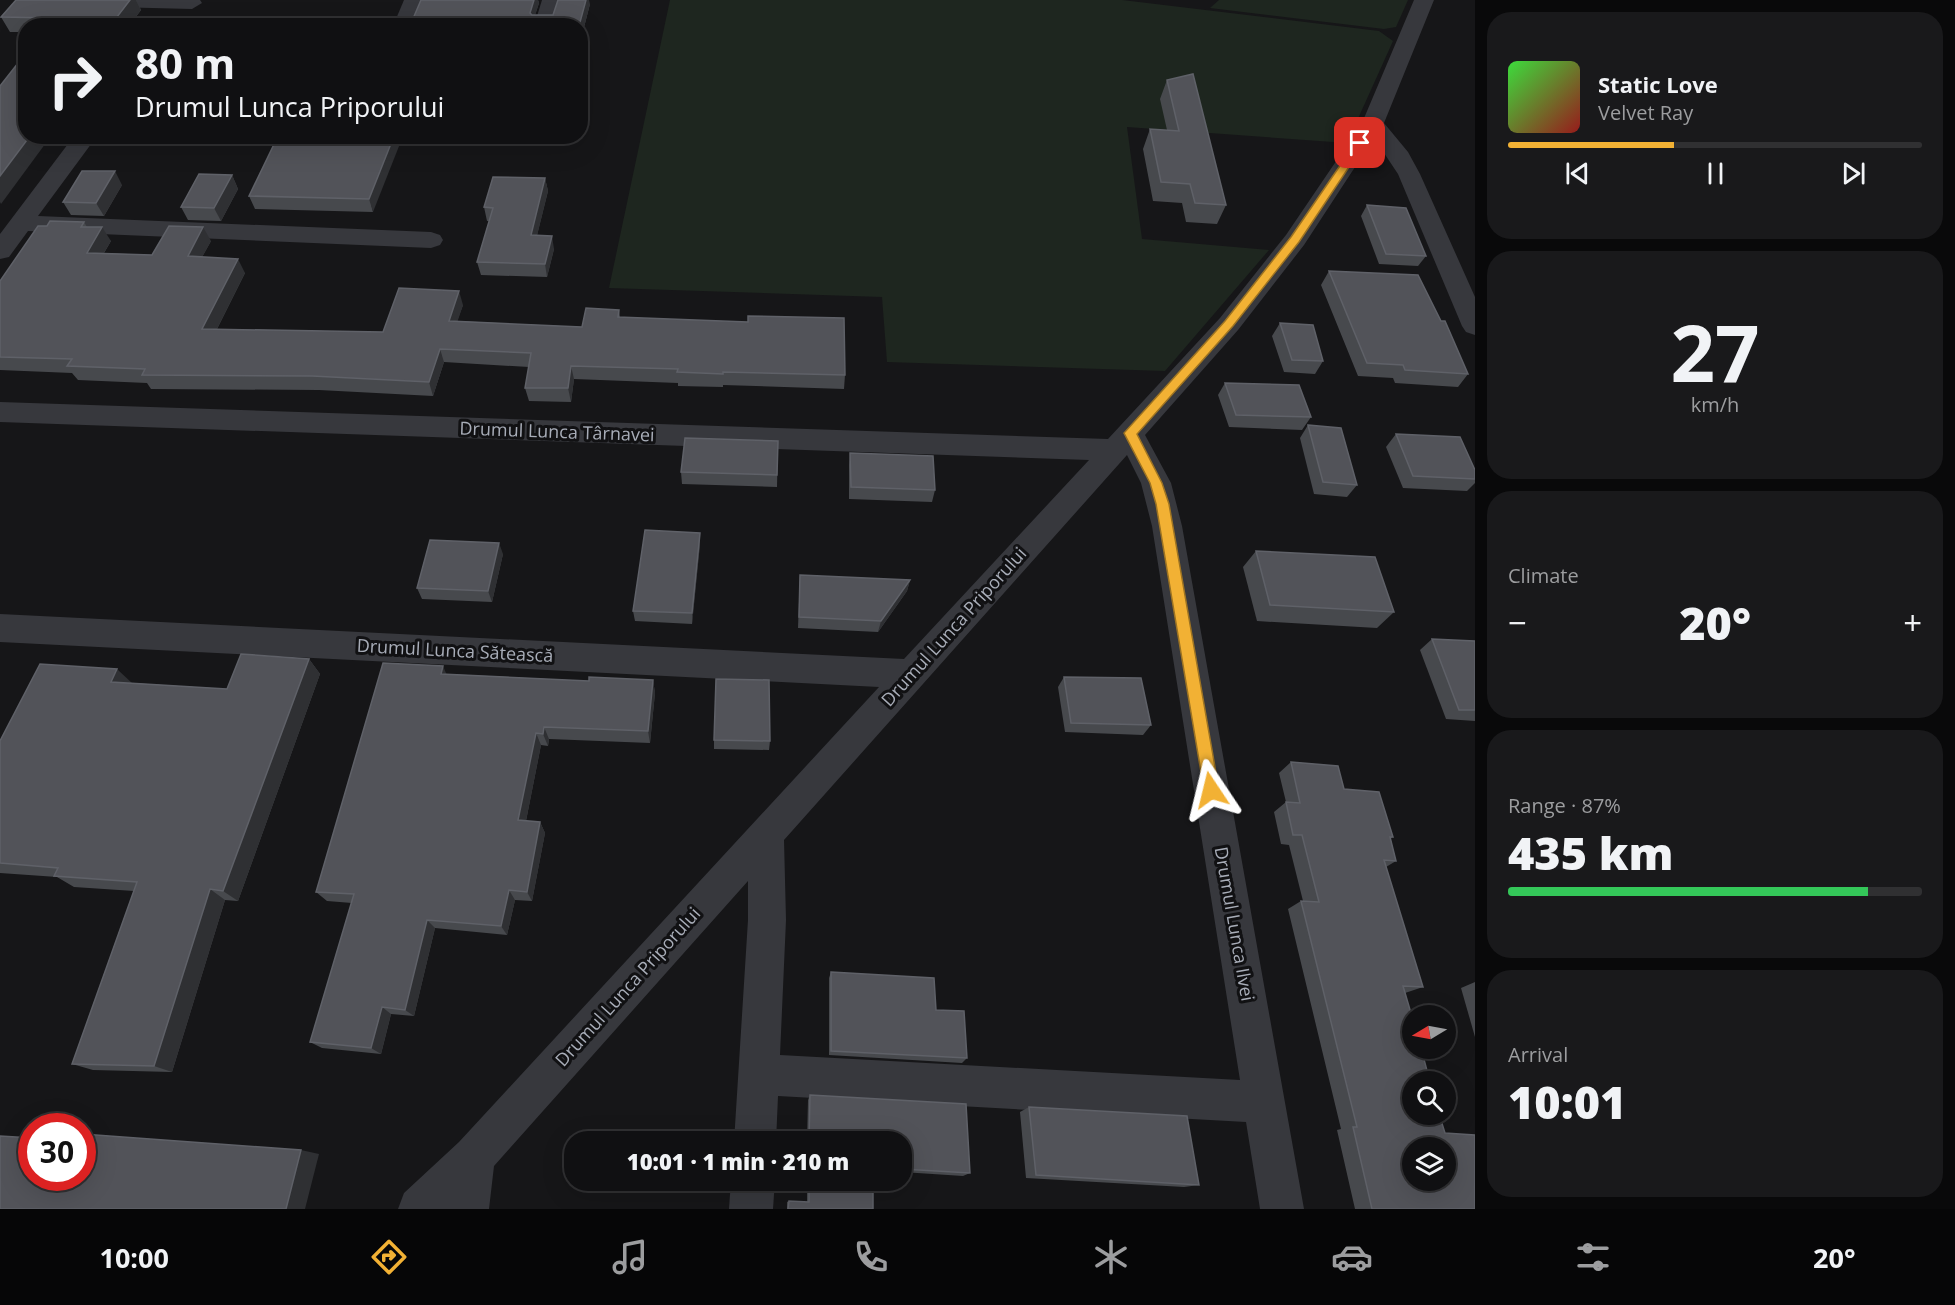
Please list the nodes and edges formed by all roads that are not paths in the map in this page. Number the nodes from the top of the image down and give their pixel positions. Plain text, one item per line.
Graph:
1 (72, 0) edge
2 (414, 0) edge
3 (552, 0) edge
4 (1424, 0) edge
5 (193, 2) edge
6 (180, 18) edge
7 (406, 18) edge
8 (546, 18) edge
9 (1373, 123) junction
10 (79, 144) edge
11 (15, 219) edge
12 (431, 240) dead end
13 (0, 251) edge
14 (1475, 326) edge
15 (0, 412) edge
16 (1122, 441) junction
17 (0, 628) edge
18 (910, 674) junction
19 (766, 834) junction
20 (758, 1074) junction
21 (1264, 1102) junction
22 (755, 1131) edge
23 (474, 1157) junction
24 (752, 1191) edge
25 (420, 1209) edge
26 (467, 1209) edge
27 (751, 1209) edge
28 (1282, 1209) edge

1 - 5 street
2 - 7 street
3 - 8 street
4 - 9 street, Drumul Lunca Priporului
5 - 6 street
9 - 14 street
9 - 16 street, Drumul Lunca Priporului
10 - 11 street
11 - 12 street
11 - 13 street
15 - 16 street, Drumul Lunca Târnavei
16 - 18 street, Drumul Lunca Priporului
16 - 21 street, Drumul Lunca Ilvei
17 - 18 street, Drumul Lunca Sătească
18 - 19 street, Drumul Lunca Priporului
19 - 20 street
19 - 23 street, Drumul Lunca Priporului
20 - 21 street
20 - 22 street
21 - 28 street, Drumul Lunca Ilvei
23 - 25 street, Drumul Lunca Priporului
23 - 26 street
24 - 27 street

